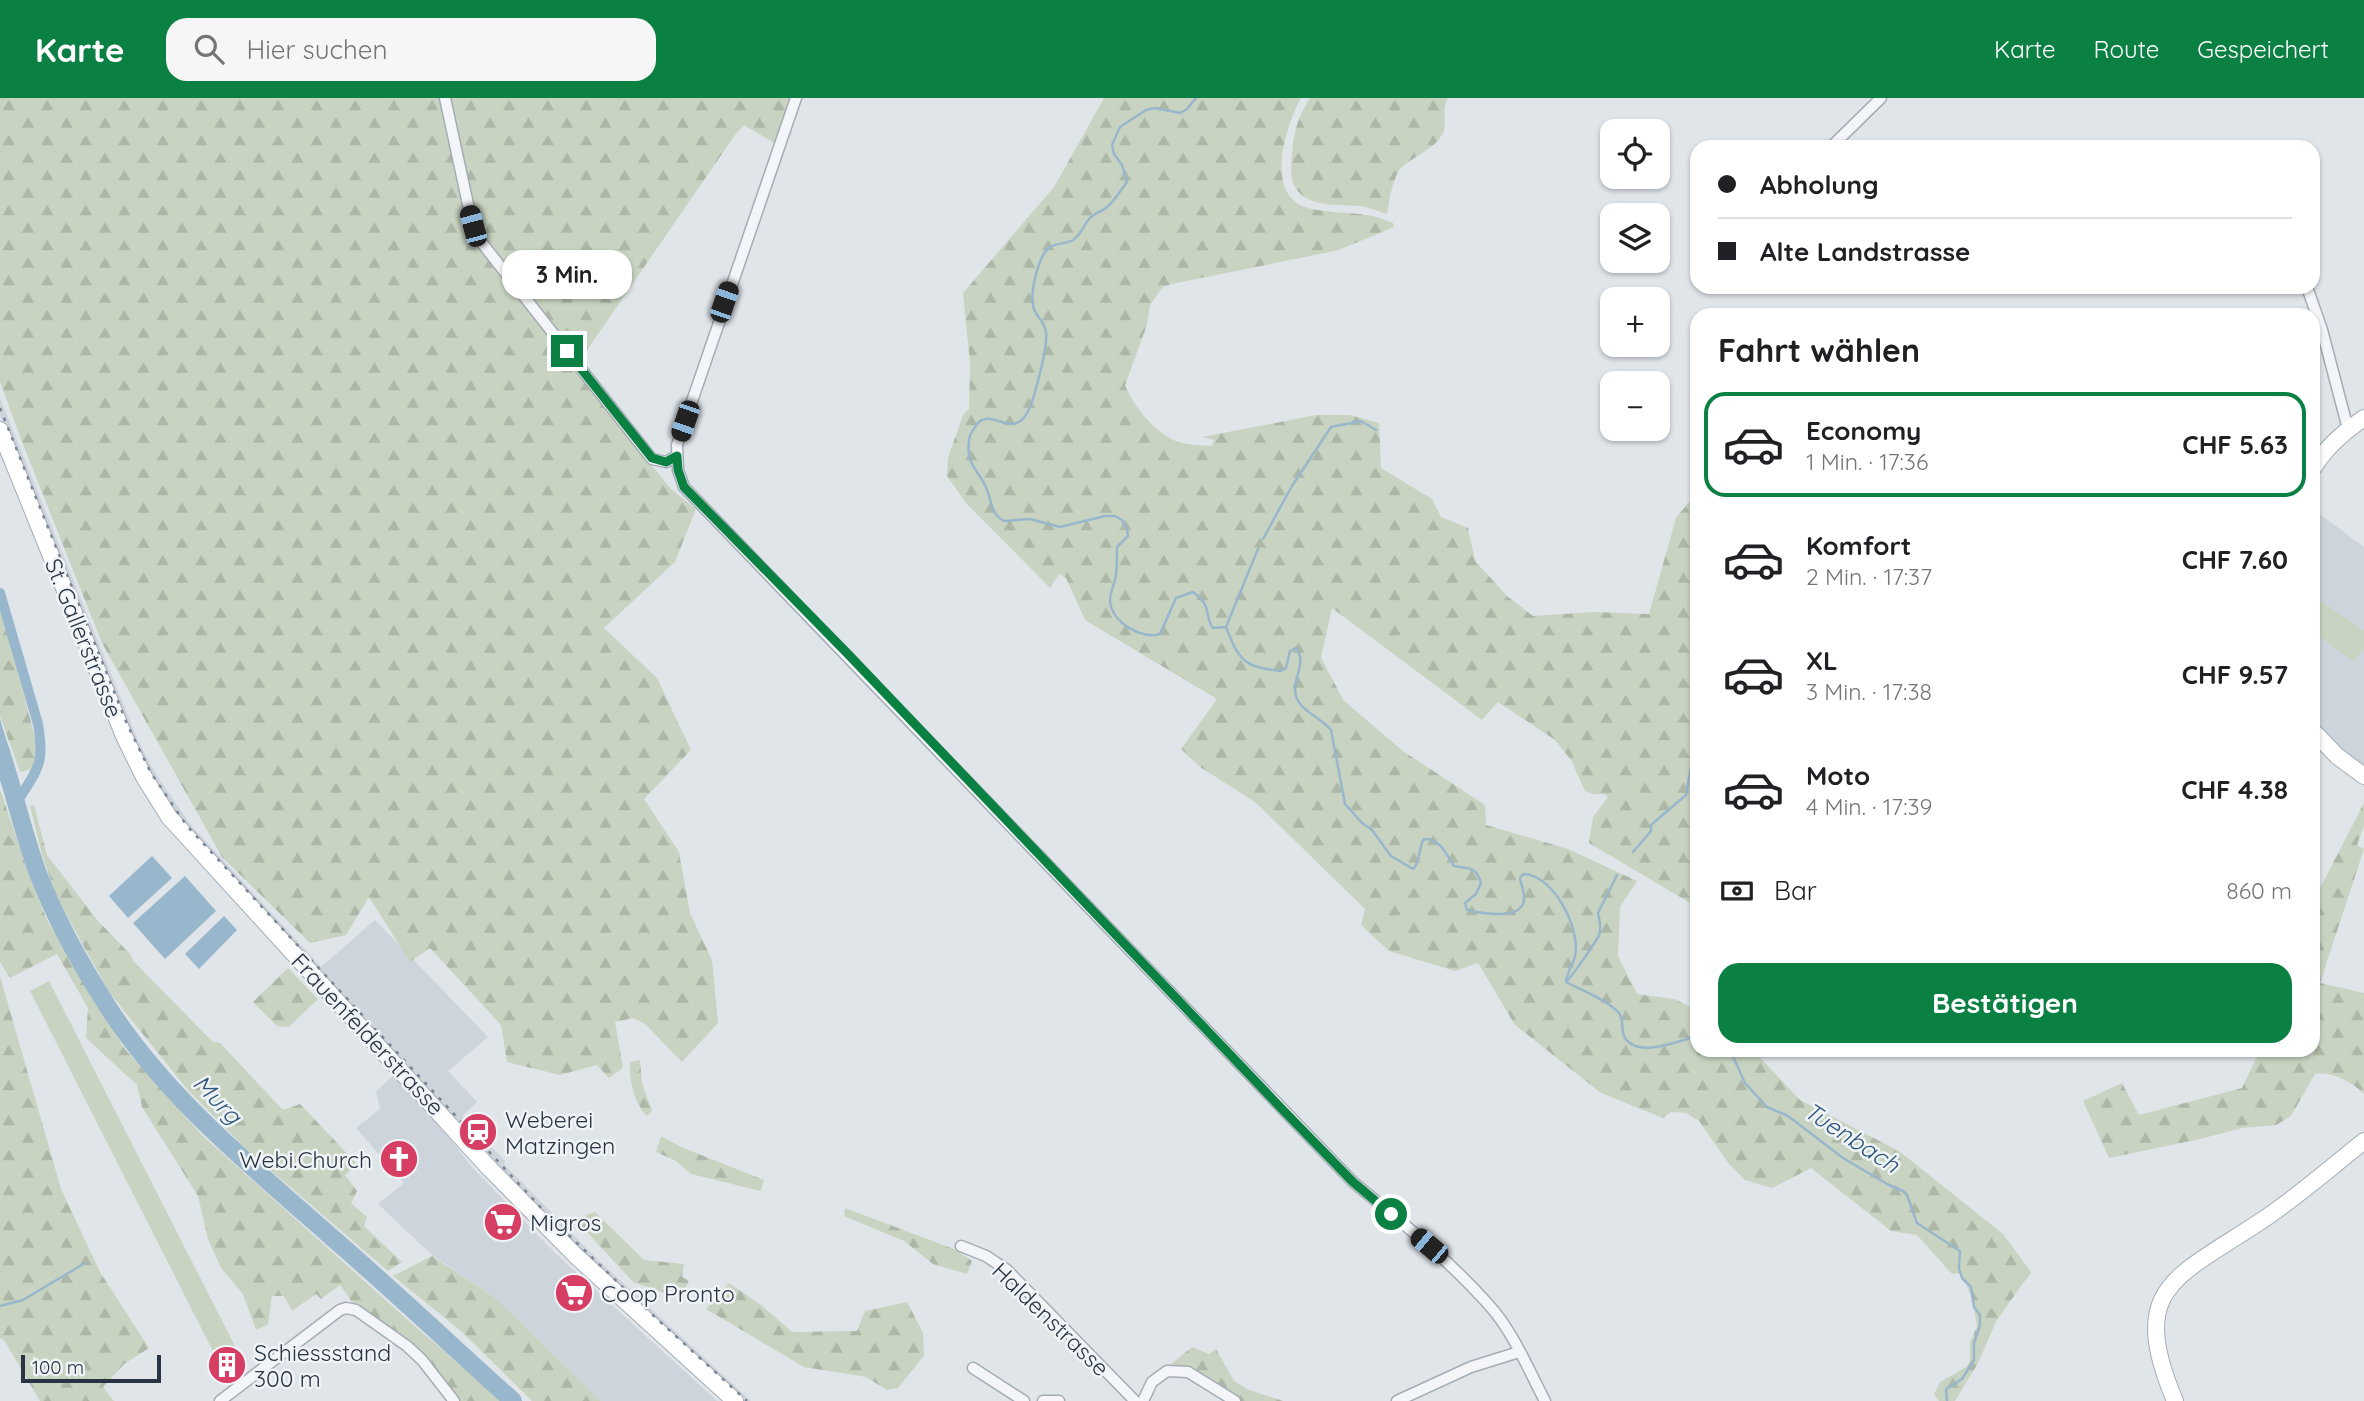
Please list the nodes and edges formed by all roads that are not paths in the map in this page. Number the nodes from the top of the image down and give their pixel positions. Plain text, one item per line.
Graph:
1 (445, 98) edge
2 (796, 98) edge
3 (1881, 98) edge
4 (1838, 140) edge
5 (2320, 324) edge
6 (2364, 418) edge
7 (0, 429) edge
8 (2348, 429) junction
9 (677, 456) junction
10 (2320, 457) edge
11 (2320, 738) edge
12 (2364, 776) edge
13 (186, 838) joint
14 (2364, 1141) edge
15 (961, 1246) dead end
16 (1519, 1352) junction
17 (973, 1368) dead end
18 (220, 1401) edge
19 (454, 1401) edge
20 (735, 1401) edge
21 (1024, 1401) edge
22 (1042, 1401) edge
23 (1059, 1401) edge
24 (1135, 1401) edge
25 (1143, 1401) edge
26 (1235, 1401) edge
27 (1397, 1401) edge
28 (1545, 1401) edge
29 (2175, 1401) edge

1 - 9 street
2 - 9 street
3 - 4 street
5 - 8 street
6 - 8 main road
7 - 13 main road, St. Gallerstrasse
8 - 10 main road
9 - 16 street
11 - 12 main road
13 - 20 main road, Frauenfelderstrasse
14 - 29 main road
15 - 24 street, Haldenstrasse
16 - 27 street
16 - 28 street
17 - 21 street
18 - 19 street
22 - 23 street
25 - 26 street

